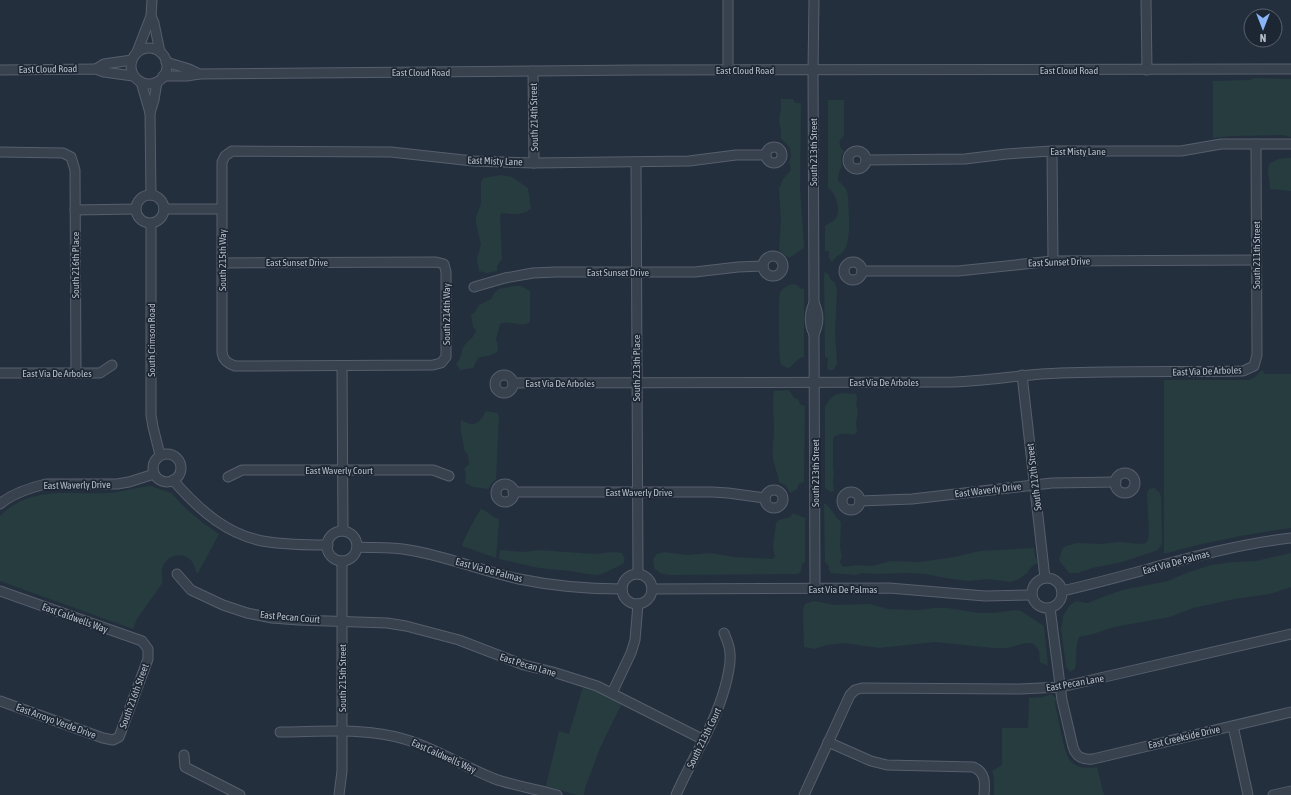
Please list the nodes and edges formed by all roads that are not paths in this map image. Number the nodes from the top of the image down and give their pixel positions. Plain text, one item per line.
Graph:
1 (152, 0) edge
2 (728, 0) edge
3 (814, 0) edge
4 (1146, 0) edge
5 (151, 16) junction
6 (160, 52) junction
7 (134, 56) junction
8 (166, 62) junction
9 (96, 69) junction
10 (1291, 69) edge
11 (0, 70) edge
12 (728, 70) junction
13 (813, 70) junction
14 (1146, 70) junction
15 (534, 71) junction
16 (198, 74) junction
17 (133, 76) junction
18 (160, 79) junction
19 (141, 82) junction
20 (150, 113) junction
21 (1256, 144) junction
22 (1291, 144) edge
23 (1052, 151) junction
24 (0, 152) edge
25 (765, 155) dead end
26 (225, 156) joint
27 (866, 160) dead end
28 (534, 162) junction
29 (636, 162) junction
30 (151, 195) junction
31 (221, 208) junction
32 (135, 209) junction
33 (164, 209) junction
34 (75, 210) junction
35 (151, 224) junction
36 (1256, 260) junction
37 (1053, 261) junction
38 (222, 262) junction
39 (444, 264) joint
40 (763, 266) dead end
41 (862, 271) dead end
42 (636, 272) junction
43 (474, 287) dead end
44 (112, 365) dead end
45 (342, 366) junction
46 (1254, 366) joint
47 (0, 373) edge
48 (76, 373) junction
49 (1022, 375) junction
50 (636, 382) junction
51 (814, 382) junction
52 (513, 383) dead end
53 (160, 455) junction
54 (343, 470) junction
55 (154, 474) junction
56 (449, 476) dead end
57 (228, 477) dead end
58 (173, 480) junction
59 (1116, 482) dead end
60 (1035, 484) junction
61 (513, 492) dead end
62 (637, 492) junction
63 (765, 498) dead end
64 (1, 501) edge
65 (860, 501) dead end
66 (343, 531) junction
67 (1291, 538) edge
68 (328, 545) junction
69 (357, 547) junction
70 (342, 561) junction
71 (178, 574) dead end
72 (638, 574) junction
73 (1045, 578) junction
74 (622, 589) junction
75 (652, 589) junction
76 (815, 589) junction
77 (0, 591) edge
78 (1062, 592) junction
79 (1032, 596) junction
80 (638, 604) junction
81 (1050, 608) junction
82 (343, 621) junction
83 (724, 633) dead end
84 (1291, 634) edge
85 (148, 648) joint
86 (1060, 687) junction
87 (612, 693) junction
88 (0, 701) edge
89 (1291, 712) edge
90 (1233, 726) junction
91 (280, 732) dead end
92 (342, 732) junction
93 (113, 740) joint
94 (704, 740) junction
95 (828, 742) junction
96 (184, 756) dead end
97 (1291, 791) edge
98 (240, 795) edge
99 (339, 795) edge
100 (557, 795) edge
101 (676, 795) edge
102 (804, 795) edge
103 (984, 795) edge
104 (1248, 795) edge
105 (1273, 795) edge

1 - 5 street
2 - 12 street
3 - 13 street, South 213th Street
4 - 14 street
5 - 6 street
5 - 7 street
6 - 7 street
6 - 8 street
7 - 9 street, East Cloud Road
7 - 17 street
8 - 16 street, East Cloud Road
8 - 18 street
9 - 11 street, East Cloud Road
9 - 17 street, East Cloud Road
10 - 14 street, East Cloud Road
12 - 13 street, East Cloud Road
12 - 15 street, East Cloud Road
13 - 14 street, East Cloud Road
13 - 51 street, South 213th Street
15 - 16 street, East Cloud Road
15 - 28 street, South 214th Street
16 - 18 street, East Cloud Road
17 - 19 street
18 - 19 street
18 - 20 street
19 - 20 street
20 - 30 street
21 - 22 street, East Misty Lane
21 - 23 street, East Misty Lane
21 - 36 street, South 211th Street
23 - 27 street, East Misty Lane
23 - 37 street
24 - 34 street, South 216th Place
25 - 29 street, East Misty Lane
26 - 28 street, East Misty Lane
26 - 31 street, South 215th Way
28 - 29 street, East Misty Lane
29 - 42 street, South 213th Place
30 - 32 street
30 - 33 street
31 - 33 street
31 - 38 street, South 215th Way
32 - 34 street
32 - 35 street
33 - 35 street
34 - 48 street, South 216th Place
35 - 53 street, South Crimson Road
36 - 37 street, East Sunset Drive
36 - 46 street, South 211th Street
37 - 41 street, East Sunset Drive
38 - 39 street, East Sunset Drive
38 - 45 street, South 215th Way
39 - 45 street, South 214th Way
40 - 42 street, East Sunset Drive
42 - 43 street, East Sunset Drive
42 - 50 street, South 213th Place
44 - 48 street, East Via De Arboles
45 - 54 street
46 - 49 street, East Via De Arboles
47 - 48 street, East Via De Arboles
49 - 51 street, East Via De Arboles
49 - 60 street, South 212th Street
50 - 51 street, East Via De Arboles
50 - 52 street, East Via De Arboles
50 - 62 street, South 213th Place
51 - 76 street, South 213th Street
53 - 55 street
53 - 58 street
54 - 56 street, East Waverly Court
54 - 57 street, East Waverly Court
54 - 66 street
55 - 58 street
55 - 64 street, East Waverly Drive
58 - 68 street
59 - 60 street, East Waverly Drive
60 - 65 street, East Waverly Drive
60 - 73 street, South 212th Street
61 - 62 street, East Waverly Drive
62 - 63 street, East Waverly Drive
62 - 72 street, South 213th Place
66 - 68 street
66 - 69 street
67 - 78 street, East Via De Palmas
68 - 70 street
69 - 70 street
69 - 74 street, East Via De Palmas
70 - 82 street, South 215th Street
71 - 82 street, East Pecan Court
72 - 74 street
72 - 75 street
73 - 78 street
73 - 79 street
74 - 80 street
75 - 76 street, East Via De Palmas
75 - 80 street
76 - 79 street, East Via De Palmas
77 - 85 street, East Caldwells Way
78 - 81 street
79 - 81 street
80 - 87 street
81 - 86 street
82 - 87 street, East Pecan Lane
82 - 92 street, South 215th Street
83 - 94 street, South 213th Court
84 - 86 street, East Pecan Lane
85 - 93 street, South 216th Street
86 - 90 street, East Creekside Drive
86 - 95 street, East Pecan Lane
87 - 94 street, East Pecan Lane
88 - 93 street, East Arroyo Verde Drive
89 - 90 street, East Creekside Drive
90 - 104 street
91 - 92 street, East Caldwells Way
92 - 99 street, South 215th Street
92 - 100 street, East Caldwells Way
94 - 101 street, South 213th Court
95 - 102 street
95 - 103 street
96 - 98 street
97 - 105 street

